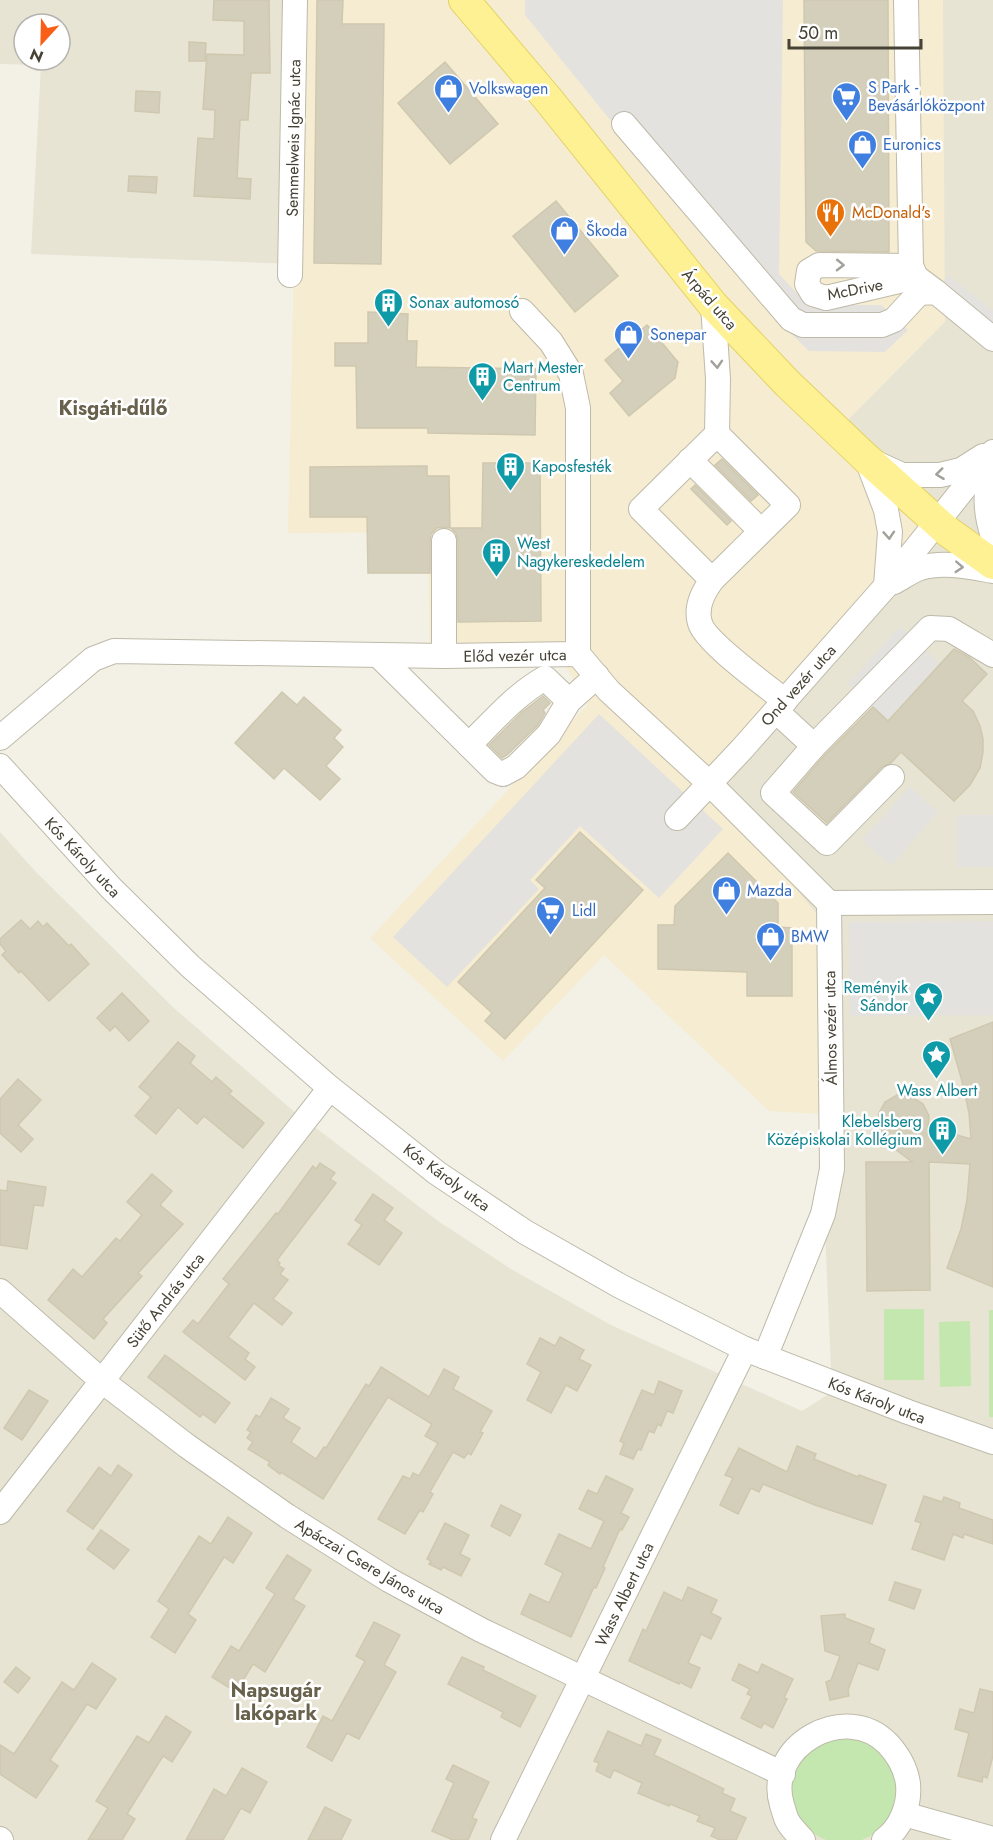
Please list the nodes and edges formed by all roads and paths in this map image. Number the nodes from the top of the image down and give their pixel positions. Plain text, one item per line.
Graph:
1 (295, 0) edge
2 (464, 0) edge
3 (906, 0) edge
4 (624, 124) dead end
5 (290, 275) dead end
6 (936, 292) junction
7 (713, 305) junction
8 (522, 311) dead end
9 (993, 339) edge
10 (717, 434) junction
11 (993, 451) edge
12 (993, 457) edge
13 (867, 459) junction
14 (690, 460) junction
15 (937, 521) junction
16 (761, 531) junction
17 (993, 536) edge
18 (444, 541) dead end
19 (993, 564) edge
20 (993, 571) edge
21 (712, 580) junction
22 (886, 586) junction
23 (578, 654) junction
24 (378, 655) junction
25 (993, 655) edge
26 (444, 656) junction
27 (597, 676) junction
28 (570, 701) junction
29 (781, 706) junction
30 (0, 738) edge
31 (469, 745) junction
32 (814, 746) junction
33 (0, 766) edge
34 (892, 777) dead end
35 (709, 783) junction
36 (677, 818) dead end
37 (993, 902) edge
38 (829, 903) junction
39 (330, 1088) junction
40 (0, 1291) edge
41 (755, 1353) junction
42 (102, 1381) junction
43 (993, 1442) edge
44 (0, 1512) edge
45 (582, 1679) junction
46 (783, 1774) junction
47 (904, 1814) junction
48 (993, 1839) edge
49 (503, 1840) edge
50 (803, 1840) edge
51 (884, 1840) edge

1 - 5 street, Semmelweis Ignác utca
2 - 7 main road, Árpád utca
3 - 6 street
4 - 6 street
6 - 9 street
7 -> 10 street
7 - 13 main road, Árpád utca
8 - 23 street
10 - 14 street
10 - 16 street
11 -> 13 street
11 - 15 street, Ond vezér utca
12 - 17 street
13 - 15 main road, Árpád utca
13 -> 22 street
14 - 16 street
14 - 21 street
15 - 19 main road, Árpád utca
15 - 22 street, Ond vezér utca
16 - 21 street
18 - 26 street
22 -> 20 street, Ond vezér utca
21 - 29 street
22 - 29 street, Ond vezér utca
23 - 26 street, Előd vezér utca
23 - 27 street, Előd vezér utca
24 - 26 street, Előd vezér utca
24 - 30 street, Előd vezér utca
24 - 31 street
25 - 32 street
27 - 28 street
27 - 35 street, Előd vezér utca
28 - 31 street
28 - 31 street
29 - 32 street
29 - 35 street, Ond vezér utca
32 - 34 street
33 - 39 street, Kós Károly utca
35 - 36 street, Ond vezér utca
35 - 38 street, Előd vezér utca
37 - 38 street
38 - 41 street, Álmos vezér utca
39 - 41 street, Kós Károly utca
39 - 42 street, Sütő András utca
40 - 42 street, Apáczai Csere János utca
41 - 43 street, Kós Károly utca
41 - 45 street, Wass Albert utca
42 - 44 street, Sütő András utca
42 - 45 street, Apáczai Csere János utca
45 - 46 street, Apáczai Csere János utca
45 - 49 street, Wass Albert utca
46 - 47 street
46 - 50 street
47 - 48 street
47 - 51 street

